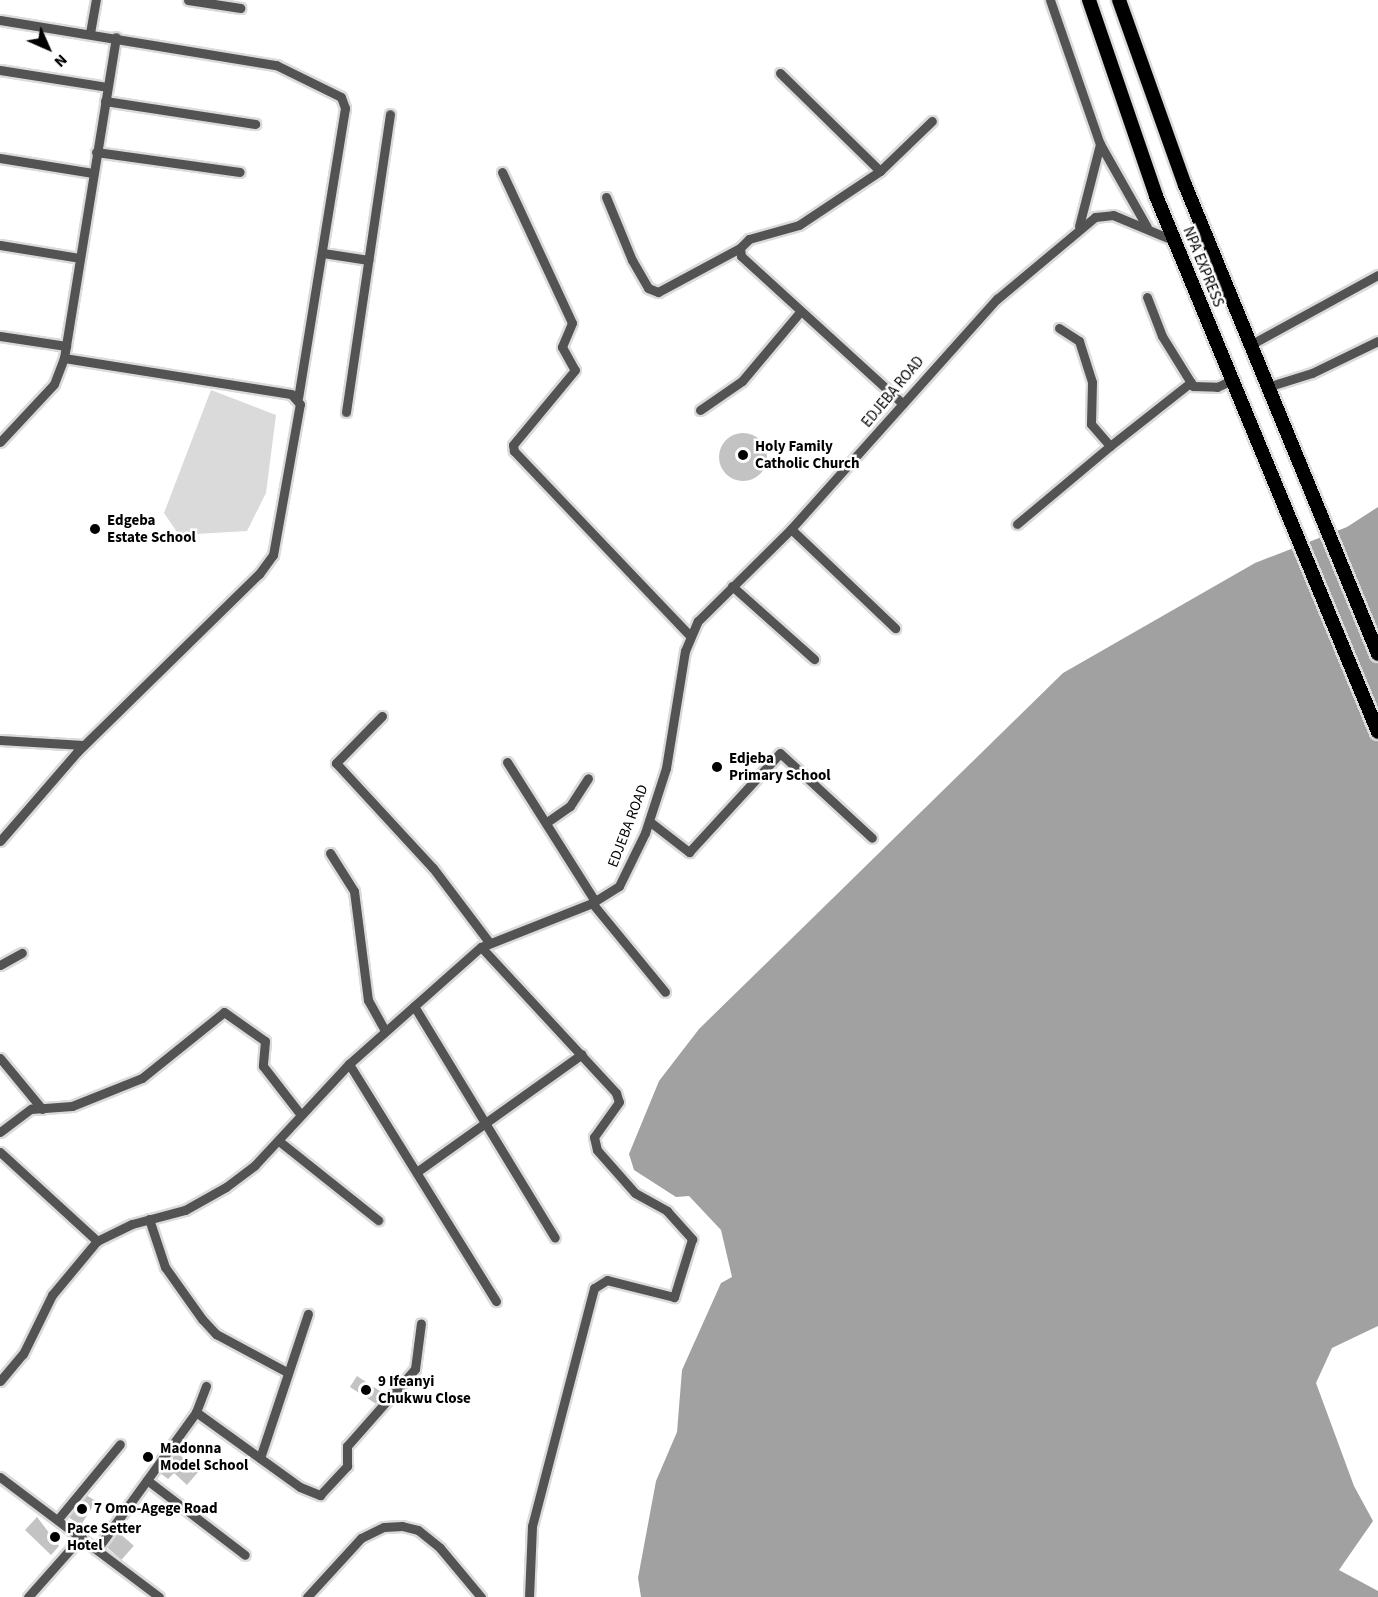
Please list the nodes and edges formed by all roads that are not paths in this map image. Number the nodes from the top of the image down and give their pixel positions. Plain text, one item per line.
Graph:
1 (96, 0) edge
2 (188, 0) edge
3 (1050, 0) edge
4 (1089, 0) edge
5 (1119, 0) edge
6 (240, 8) dead end
7 (0, 20) edge
8 (90, 33) junction
9 (116, 36) junction
10 (0, 70) edge
11 (780, 73) dead end
12 (107, 87) junction
13 (105, 101) junction
14 (390, 114) dead end
15 (932, 121) dead end
16 (255, 124) dead end
17 (1100, 144) junction
18 (96, 152) junction
19 (0, 158) edge
20 (880, 171) junction
21 (240, 172) dead end
22 (502, 172) dead end
23 (93, 173) junction
24 (606, 197) dead end
25 (1079, 226) junction
26 (1147, 227) junction
27 (1175, 241) junction
28 (0, 245) edge
29 (740, 248) junction
30 (323, 253) junction
31 (79, 258) junction
32 (368, 260) junction
33 (1378, 275) edge
34 (1147, 297) dead end
35 (799, 313) junction
36 (1059, 328) dead end
37 (0, 336) edge
38 (1378, 342) edge
39 (1250, 345) junction
40 (66, 346) junction
41 (64, 358) junction
42 (1232, 380) junction
43 (1191, 382) junction
44 (1267, 387) junction
45 (298, 397) junction
46 (903, 404) junction
47 (700, 410) dead end
48 (346, 412) dead end
49 (0, 442) edge
50 (1110, 446) junction
51 (1017, 524) dead end
52 (791, 529) junction
53 (732, 586) junction
54 (895, 628) dead end
55 (688, 635) junction
56 (1378, 654) edge
57 (814, 659) dead end
58 (382, 716) dead end
59 (1378, 732) edge
60 (0, 740) edge
61 (83, 745) junction
62 (507, 762) dead end
63 (588, 778) dead end
64 (649, 821) junction
65 (547, 822) junction
66 (0, 828) edge
67 (12, 828) junction
68 (872, 838) dead end
69 (0, 842) edge
70 (330, 853) dead end
71 (594, 902) junction
72 (485, 945) junction
73 (22, 953) dead end
74 (0, 965) edge
75 (665, 992) dead end
76 (414, 1006) junction
77 (385, 1031) junction
78 (582, 1054) junction
79 (0, 1058) edge
80 (350, 1064) junction
81 (42, 1109) junction
82 (301, 1115) junction
83 (486, 1121) junction
84 (0, 1132) edge
85 (279, 1141) junction
86 (0, 1152) edge
87 (418, 1171) junction
88 (149, 1220) junction
89 (378, 1220) dead end
90 (555, 1238) dead end
91 (98, 1241) junction
92 (496, 1301) dead end
93 (308, 1314) dead end
94 (421, 1323) dead end
95 (285, 1371) junction
96 (0, 1381) edge
97 (206, 1386) dead end
98 (196, 1412) junction
99 (120, 1444) dead end
100 (260, 1458) junction
101 (0, 1477) edge
102 (147, 1480) junction
103 (58, 1519) junction
104 (82, 1536) junction
105 (97, 1550) junction
106 (245, 1555) dead end
107 (28, 1597) edge
108 (159, 1597) edge
109 (307, 1597) edge
110 (481, 1597) edge
111 (529, 1597) edge

1 - 8 street
2 - 6 street
3 - 17 street
4 - 27 main road, NPA EXPRESS
5 - 39 main road, NPA EXPRESS
7 - 8 street
8 - 9 street
9 - 12 street
9 - 30 street
10 - 12 street
11 - 20 street
12 - 13 street
13 - 16 street
13 - 18 street
14 - 32 street
15 - 20 street
17 - 25 street
17 - 26 street
18 - 21 street
18 - 23 street
19 - 23 street
20 - 29 street
22 - 55 street
23 - 31 street
24 - 29 street
25 - 26 street, EDJEBA ROAD
25 - 46 street, EDJEBA ROAD
26 - 27 street, EDJEBA ROAD
27 - 42 main road, NPA EXPRESS
28 - 31 street
29 - 35 street
30 - 32 street
30 - 45 street
31 - 40 street
32 - 48 street
33 - 39 street
34 - 43 street
35 - 46 street
35 - 47 street
36 - 50 street
37 - 40 street
38 - 44 street
39 - 44 main road, NPA EXPRESS
40 - 41 street
41 - 45 street
41 - 49 street
42 - 43 street
42 - 59 main road, NPA EXPRESS
43 - 50 street
44 - 56 main road, NPA EXPRESS
45 - 61 street
46 - 52 street, EDJEBA ROAD
50 - 51 street
52 - 53 street, EDJEBA ROAD
52 - 54 street
53 - 55 street, EDJEBA ROAD
53 - 57 street
55 - 64 street, EDJEBA ROAD
58 - 72 street
60 - 61 street
61 - 67 street
62 - 65 street
63 - 65 street
64 - 68 street
64 - 71 street, EDJEBA ROAD
65 - 71 street
66 - 67 street
67 - 69 street
70 - 77 street
71 - 72 street, EDJEBA ROAD
71 - 75 street
72 - 76 street, EDJEBA ROAD
72 - 78 street
73 - 74 street
76 - 77 street, EDJEBA ROAD
76 - 83 street
77 - 80 street, EDJEBA ROAD
78 - 83 street
78 - 111 street
79 - 81 street
80 - 82 street, EDJEBA ROAD
80 - 87 street
81 - 82 street
81 - 84 street
82 - 85 street, EDJEBA ROAD
83 - 87 street
83 - 90 street
85 - 88 street, EDJEBA ROAD
85 - 89 street
86 - 91 street
87 - 92 street
88 - 91 street, EDJEBA ROAD
88 - 95 street
91 - 96 street, EDJEBA ROAD
93 - 95 street
94 - 100 street
95 - 100 street
97 - 98 street
98 - 100 street
98 - 102 street
99 - 103 street
101 - 103 street
102 - 105 street
102 - 106 street
103 - 104 street
104 - 105 street
104 - 107 street
105 - 108 street
109 - 110 street

